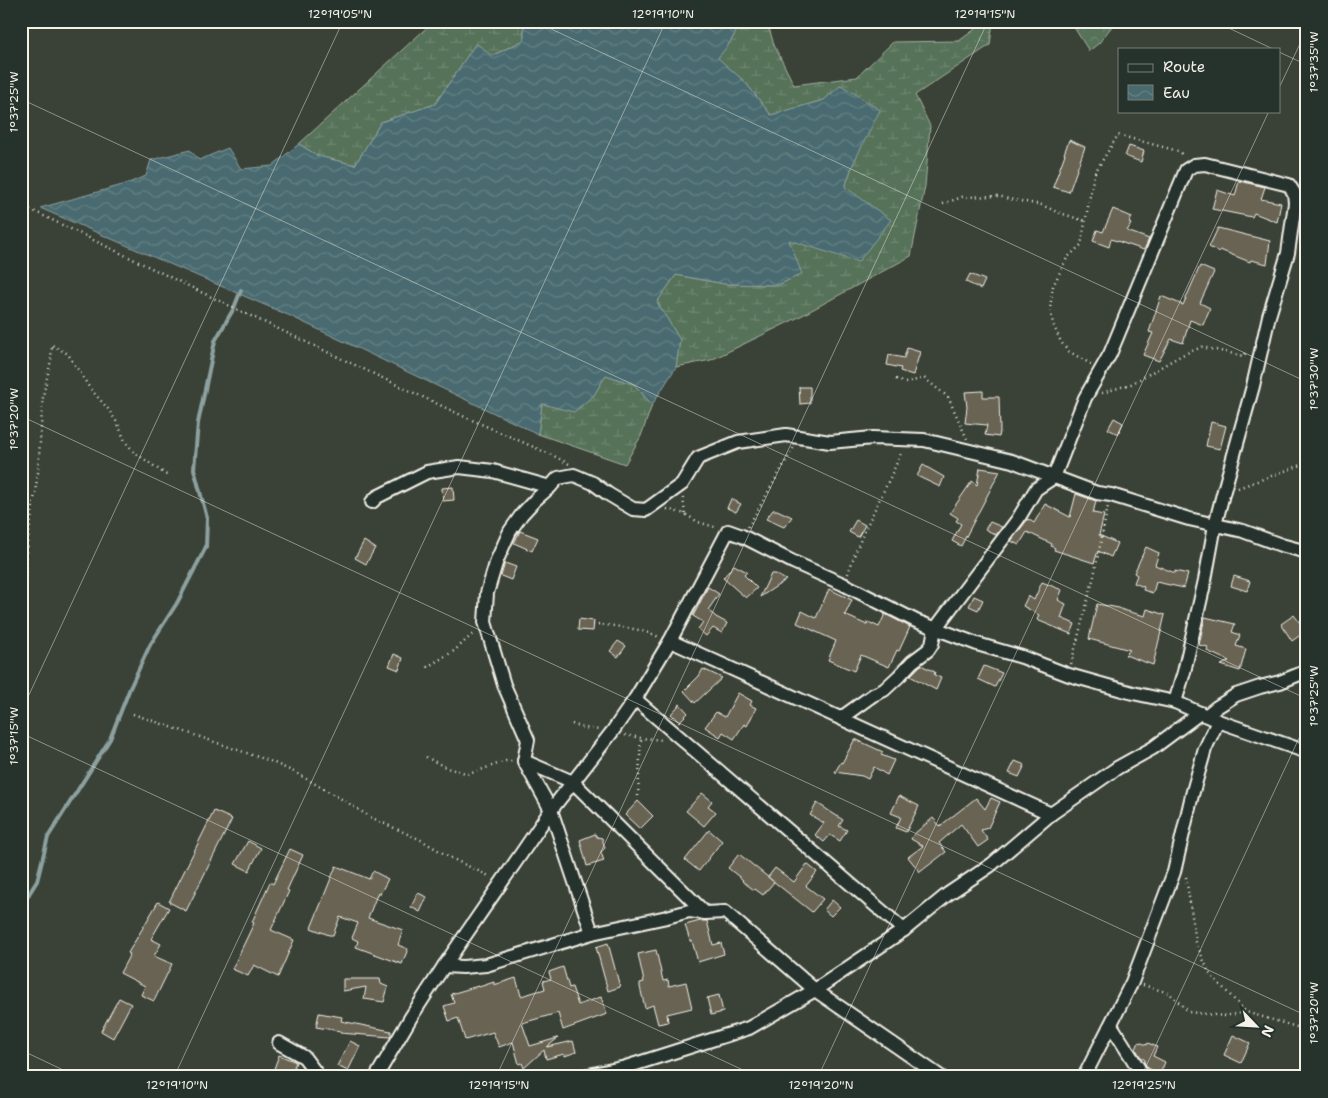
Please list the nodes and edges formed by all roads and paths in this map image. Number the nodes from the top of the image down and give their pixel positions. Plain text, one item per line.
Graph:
1 (964, 21) edge
2 (959, 26) dead end
3 (1186, 170) junction
4 (943, 204) dead end
5 (21, 205) edge
6 (1085, 221) junction
7 (1263, 340) junction
8 (1102, 369) junction
9 (896, 379) dead end
10 (1085, 398) junction
11 (800, 437) junction
12 (908, 439) junction
13 (973, 451) junction
14 (1307, 463) edge
15 (570, 464) dead end
16 (168, 476) dead end
17 (1054, 476) junction
18 (550, 487) junction
19 (1223, 494) junction
20 (1111, 495) junction
21 (372, 502) dead end
22 (652, 505) junction
23 (1215, 525) junction
24 (728, 531) junction
25 (742, 536) junction
26 (1307, 552) edge
27 (844, 585) junction
28 (21, 602) edge
29 (485, 622) junction
30 (593, 625) dead end
31 (935, 628) junction
32 (670, 641) junction
33 (427, 667) dead end
34 (1307, 672) edge
35 (1068, 675) junction
36 (635, 699) junction
37 (1174, 702) junction
38 (133, 714) dead end
39 (1209, 716) junction
40 (841, 718) junction
41 (572, 724) dead end
42 (612, 732) junction
43 (641, 738) dead end
44 (1307, 752) edge
45 (426, 757) dead end
46 (524, 761) junction
47 (573, 782) junction
48 (638, 796) dead end
49 (551, 810) junction
50 (1051, 814) junction
51 (1178, 854) junction
52 (501, 882) junction
53 (704, 913) junction
54 (904, 930) junction
55 (592, 934) junction
56 (444, 966) junction
57 (1132, 982) junction
58 (815, 990) junction
59 (1246, 1012) junction
60 (1111, 1025) junction
61 (1307, 1030) edge
62 (279, 1044) dead end
63 (624, 1072) edge
64 (319, 1077) edge
65 (376, 1077) edge
66 (579, 1077) edge
67 (941, 1077) edge
68 (1084, 1077) edge
69 (1144, 1077) edge

1 - 2 path
3 - 6 path
3 - 7 street
3 - 8 street
4 - 6 path
5 - 15 path
6 - 8 path
7 - 10 path
7 - 19 street
8 - 10 street
9 - 13 path
10 - 17 street
11 - 12 street
11 - 22 street
11 - 25 path
12 - 13 street
12 - 27 path
13 - 17 street
14 - 19 path
16 - 28 path
17 - 20 street
17 - 31 street
18 - 21 street
18 - 22 street
18 - 29 street
19 - 23 street
20 - 23 street
20 - 35 path
22 - 24 path
23 - 26 street
23 - 37 street
24 - 25 street
24 - 32 street
25 - 27 street
27 - 31 street
29 - 33 path
29 - 46 street
30 - 32 path
31 - 35 street
31 - 40 street
32 - 36 street
32 - 40 street
34 - 39 street
35 - 37 street
36 - 42 street
36 - 54 street
37 - 39 street
38 - 52 path
39 - 44 street
39 - 50 street
39 - 51 street
40 - 50 street
41 - 42 path
42 - 47 street
43 - 48 path
45 - 46 path
46 - 47 street
46 - 49 street
47 - 49 street
47 - 53 street
49 - 52 street
49 - 55 street
50 - 54 street
51 - 57 street
51 - 59 path
52 - 56 street
53 - 55 street
53 - 58 street
54 - 58 street
55 - 56 street
56 - 65 street
57 - 59 path
57 - 60 street
58 - 63 street
58 - 67 street
59 - 61 path
60 - 68 street
60 - 69 street
62 - 64 street
63 - 66 street

